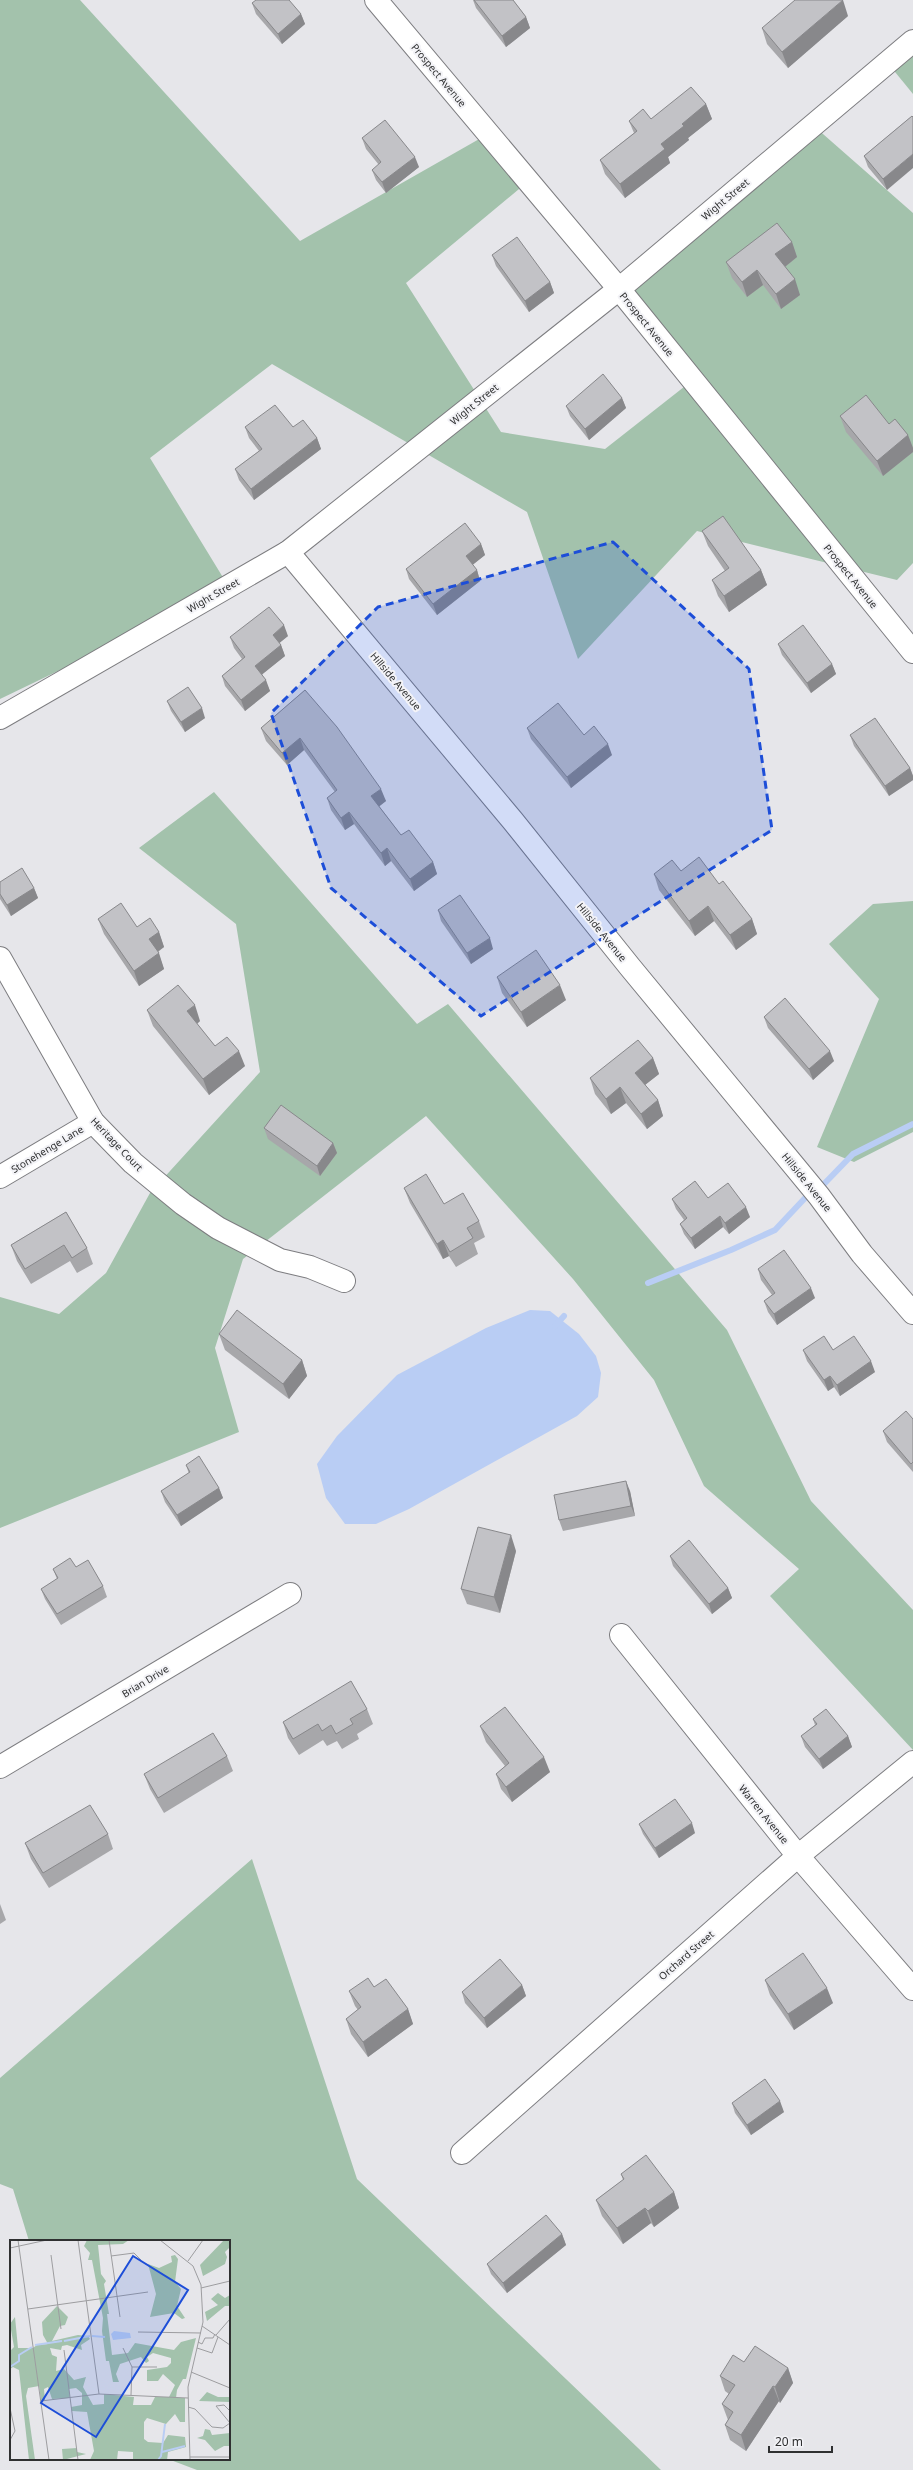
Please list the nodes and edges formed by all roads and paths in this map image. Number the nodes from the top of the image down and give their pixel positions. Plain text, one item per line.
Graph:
1 (376, 0) edge
2 (913, 40) edge
3 (619, 289) junction
4 (288, 552) junction
5 (913, 652) edge
6 (0, 718) edge
7 (0, 958) edge
8 (93, 1122) junction
9 (0, 1177) edge
10 (344, 1281) dead end
11 (913, 1313) edge
12 (290, 1594) dead end
13 (621, 1635) dead end
14 (913, 1762) edge
15 (0, 1767) edge
16 (798, 1856) junction
17 (913, 1989) edge
18 (462, 2153) dead end

1 - 3 street, Prospect Avenue
2 - 3 street, Wight Street
3 - 4 street, Wight Street
3 - 5 street, Prospect Avenue
4 - 6 street, Wight Street
4 - 11 street, Hillside Avenue
7 - 8 street, Heritage Court
8 - 9 street, Stonehenge Lane
8 - 10 street, Heritage Court
12 - 15 street, Brian Drive
13 - 16 street, Warren Avenue
14 - 16 street, Orchard Street
16 - 17 street, Warren Avenue
16 - 18 street, Orchard Street

